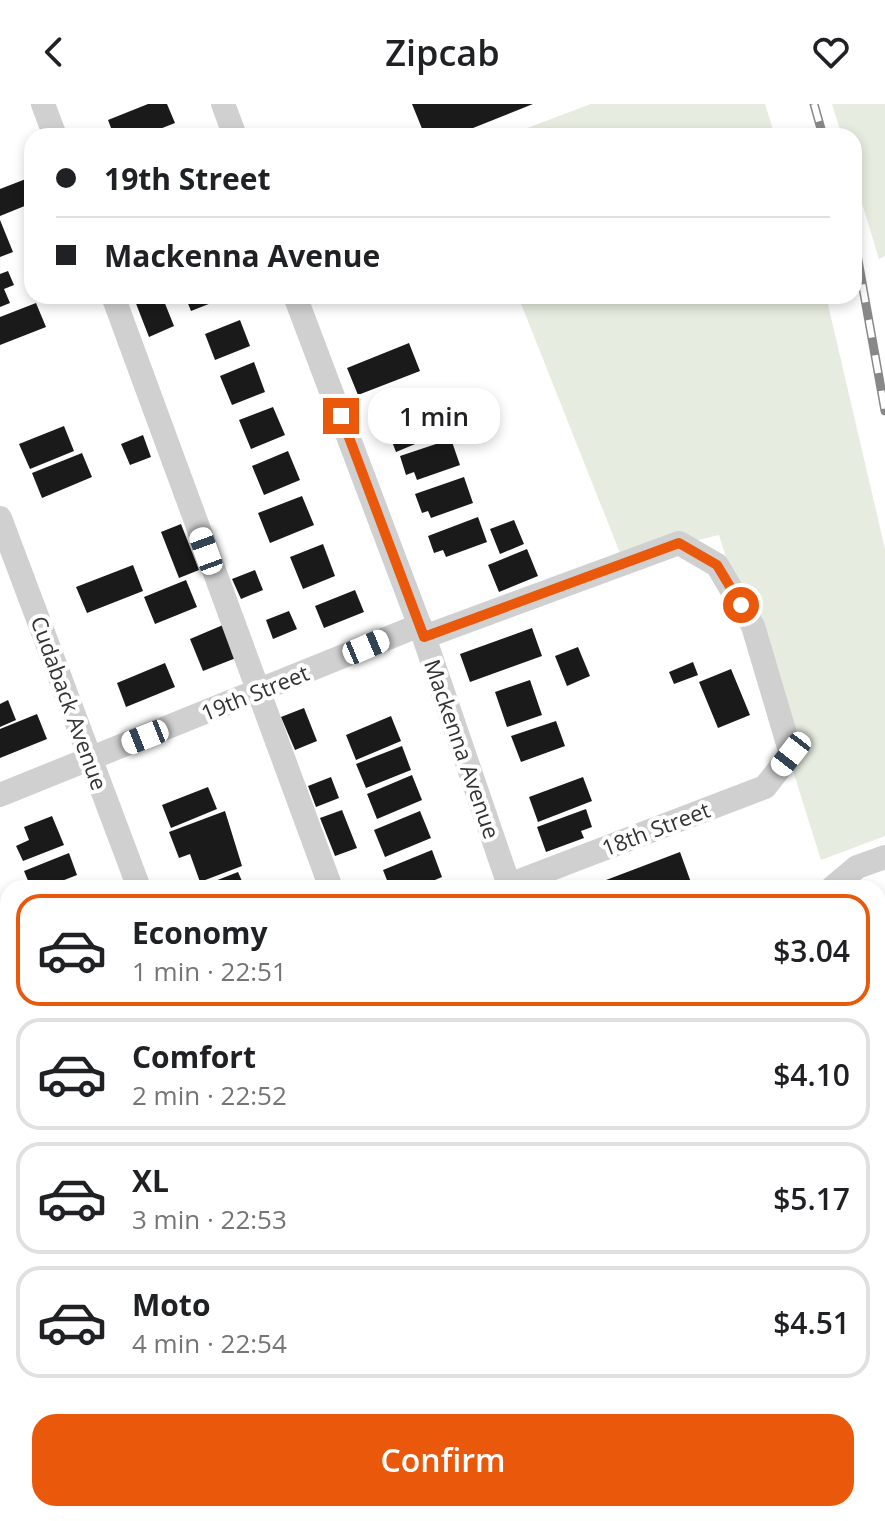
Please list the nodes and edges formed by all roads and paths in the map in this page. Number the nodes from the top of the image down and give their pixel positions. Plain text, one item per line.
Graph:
1 (43, 104) edge
2 (223, 104) edge
3 (52, 128) edge
4 (232, 128) edge
5 (116, 304) edge
6 (298, 304) edge
7 (0, 518) edge
8 (422, 631) junction
9 (258, 692) junction
10 (791, 754) joint
11 (89, 759) junction
12 (0, 795) edge
13 (885, 857) edge
14 (136, 880) edge
15 (328, 880) edge
16 (508, 880) edge
17 (528, 880) edge
18 (842, 880) edge

1 - 3 street
2 - 4 street
5 - 9 street
6 - 8 street, Mackenna Avenue
7 - 11 street, Cudaback Avenue
8 - 9 street, 19th Street
8 - 10 street, 19th Street
8 - 16 street, Mackenna Avenue
9 - 11 street, 19th Street
9 - 15 street
10 - 17 street, 18th Street
11 - 12 street, 19th Street
11 - 14 street, Cudaback Avenue
13 - 18 street

